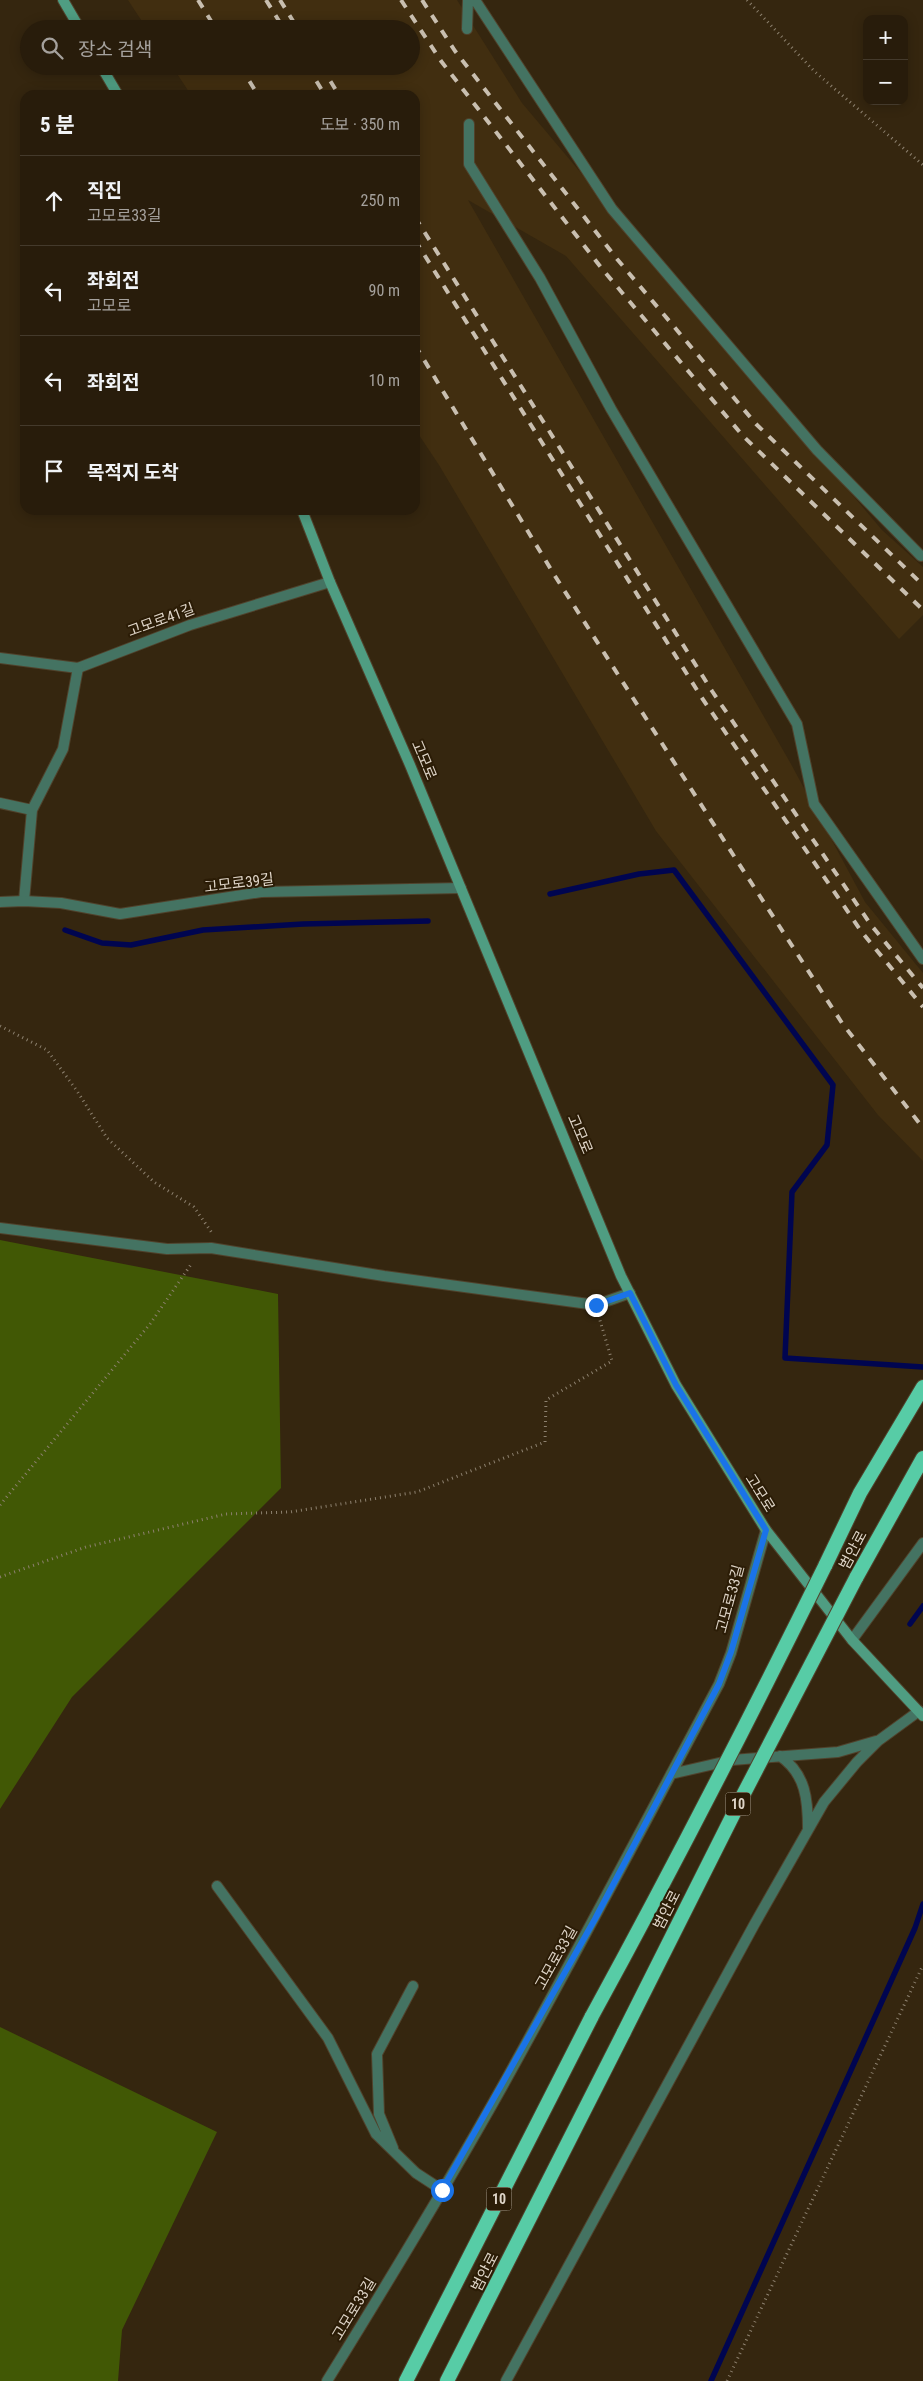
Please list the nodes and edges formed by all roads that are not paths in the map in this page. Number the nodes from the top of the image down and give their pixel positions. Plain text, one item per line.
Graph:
1 (63, 0) edge
2 (468, 0) edge
3 (475, 0) edge
4 (75, 20) edge
5 (467, 29) dead end
6 (106, 75) edge
7 (115, 90) edge
8 (468, 124) dead end
9 (304, 515) edge
10 (921, 556) dead end
11 (330, 582) junction
12 (0, 658) edge
13 (78, 668) junction
14 (0, 803) edge
15 (32, 810) junction
16 (460, 888) junction
17 (24, 901) junction
18 (0, 902) edge
19 (923, 959) edge
20 (0, 1228) edge
21 (630, 1293) junction
22 (923, 1387) edge
23 (923, 1458) edge
24 (766, 1530) junction
25 (923, 1543) edge
26 (852, 1640) junction
27 (921, 1714) edge
28 (878, 1741) junction
29 (780, 1756) junction
30 (671, 1774) junction
31 (808, 1831) junction
32 (217, 1886) dead end
33 (413, 1986) dead end
34 (394, 2152) junction
35 (442, 2190) junction
36 (327, 2381) edge
37 (406, 2381) edge
38 (447, 2381) edge
39 (506, 2381) edge

1 - 4 main road
2 - 5 street
3 - 10 street
6 - 7 main road
8 - 19 street
9 - 11 main road, 고모로
11 - 13 street, 고모로41길
11 - 16 main road, 고모로
12 - 13 street, 고모로41길
13 - 15 street
14 - 15 street
15 - 17 street
16 - 17 street, 고모로39길
16 - 21 main road, 고모로
17 - 18 street, 고모로39길
20 - 21 street
21 - 24 main road, 고모로
22 - 37 highway, 범안로 / 10, bridge
23 - 38 highway, 범안로 / 10, bridge
24 - 26 main road, 고모로
24 - 30 street, 고모로33길
25 - 26 street
26 - 27 main road, 고모로
27 - 28 street
28 - 29 street
28 - 31 street
29 - 30 street
29 - 31 street
30 - 35 street, 고모로33길
31 - 39 street
32 - 34 street
33 - 34 street
34 - 35 street
35 - 36 street, 고모로33길

